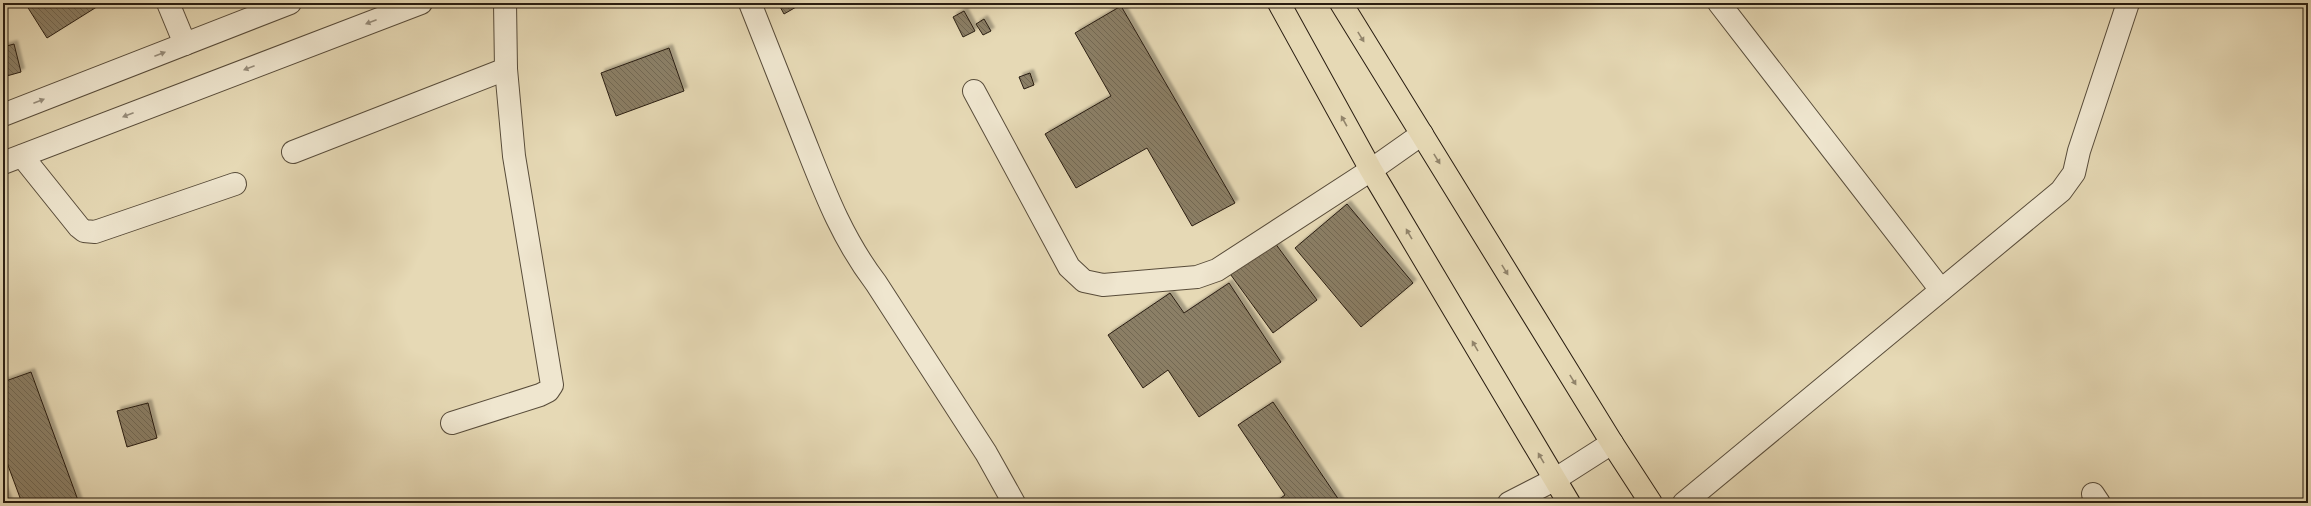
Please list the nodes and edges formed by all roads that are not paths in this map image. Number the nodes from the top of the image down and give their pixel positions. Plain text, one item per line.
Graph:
1 (168, 3) edge
2 (290, 3) edge
3 (421, 3) edge
4 (505, 3) edge
5 (750, 3) edge
6 (1279, 3) edge
7 (1341, 3) edge
8 (1719, 3) edge
9 (2128, 3) edge
10 (186, 44) junction
11 (506, 69) junction
12 (974, 91) dead end
13 (3, 115) edge
14 (1422, 134) junction
15 (293, 152) dead end
16 (13, 159) edge
17 (1371, 170) junction
18 (235, 184) dead end
19 (1941, 290) junction
20 (452, 423) dead end
21 (1612, 444) junction
22 (1554, 480) junction
23 (1014, 503) edge
24 (1509, 503) edge
25 (1569, 503) edge
26 (1651, 503) edge
27 (1684, 503) edge

1 - 10 street
2 - 10 street
3 -> 16 street
4 - 11 street
5 - 23 street
17 -> 6 main road
7 -> 14 main road
8 - 19 street
9 - 19 street
13 -> 10 street
11 - 15 street
11 - 20 street
12 - 17 street
14 - 17 street
14 -> 21 main road
16 - 18 street
22 -> 17 main road
19 - 27 street
21 - 22 street
21 - 26 main road
22 - 24 street
22 - 25 main road

